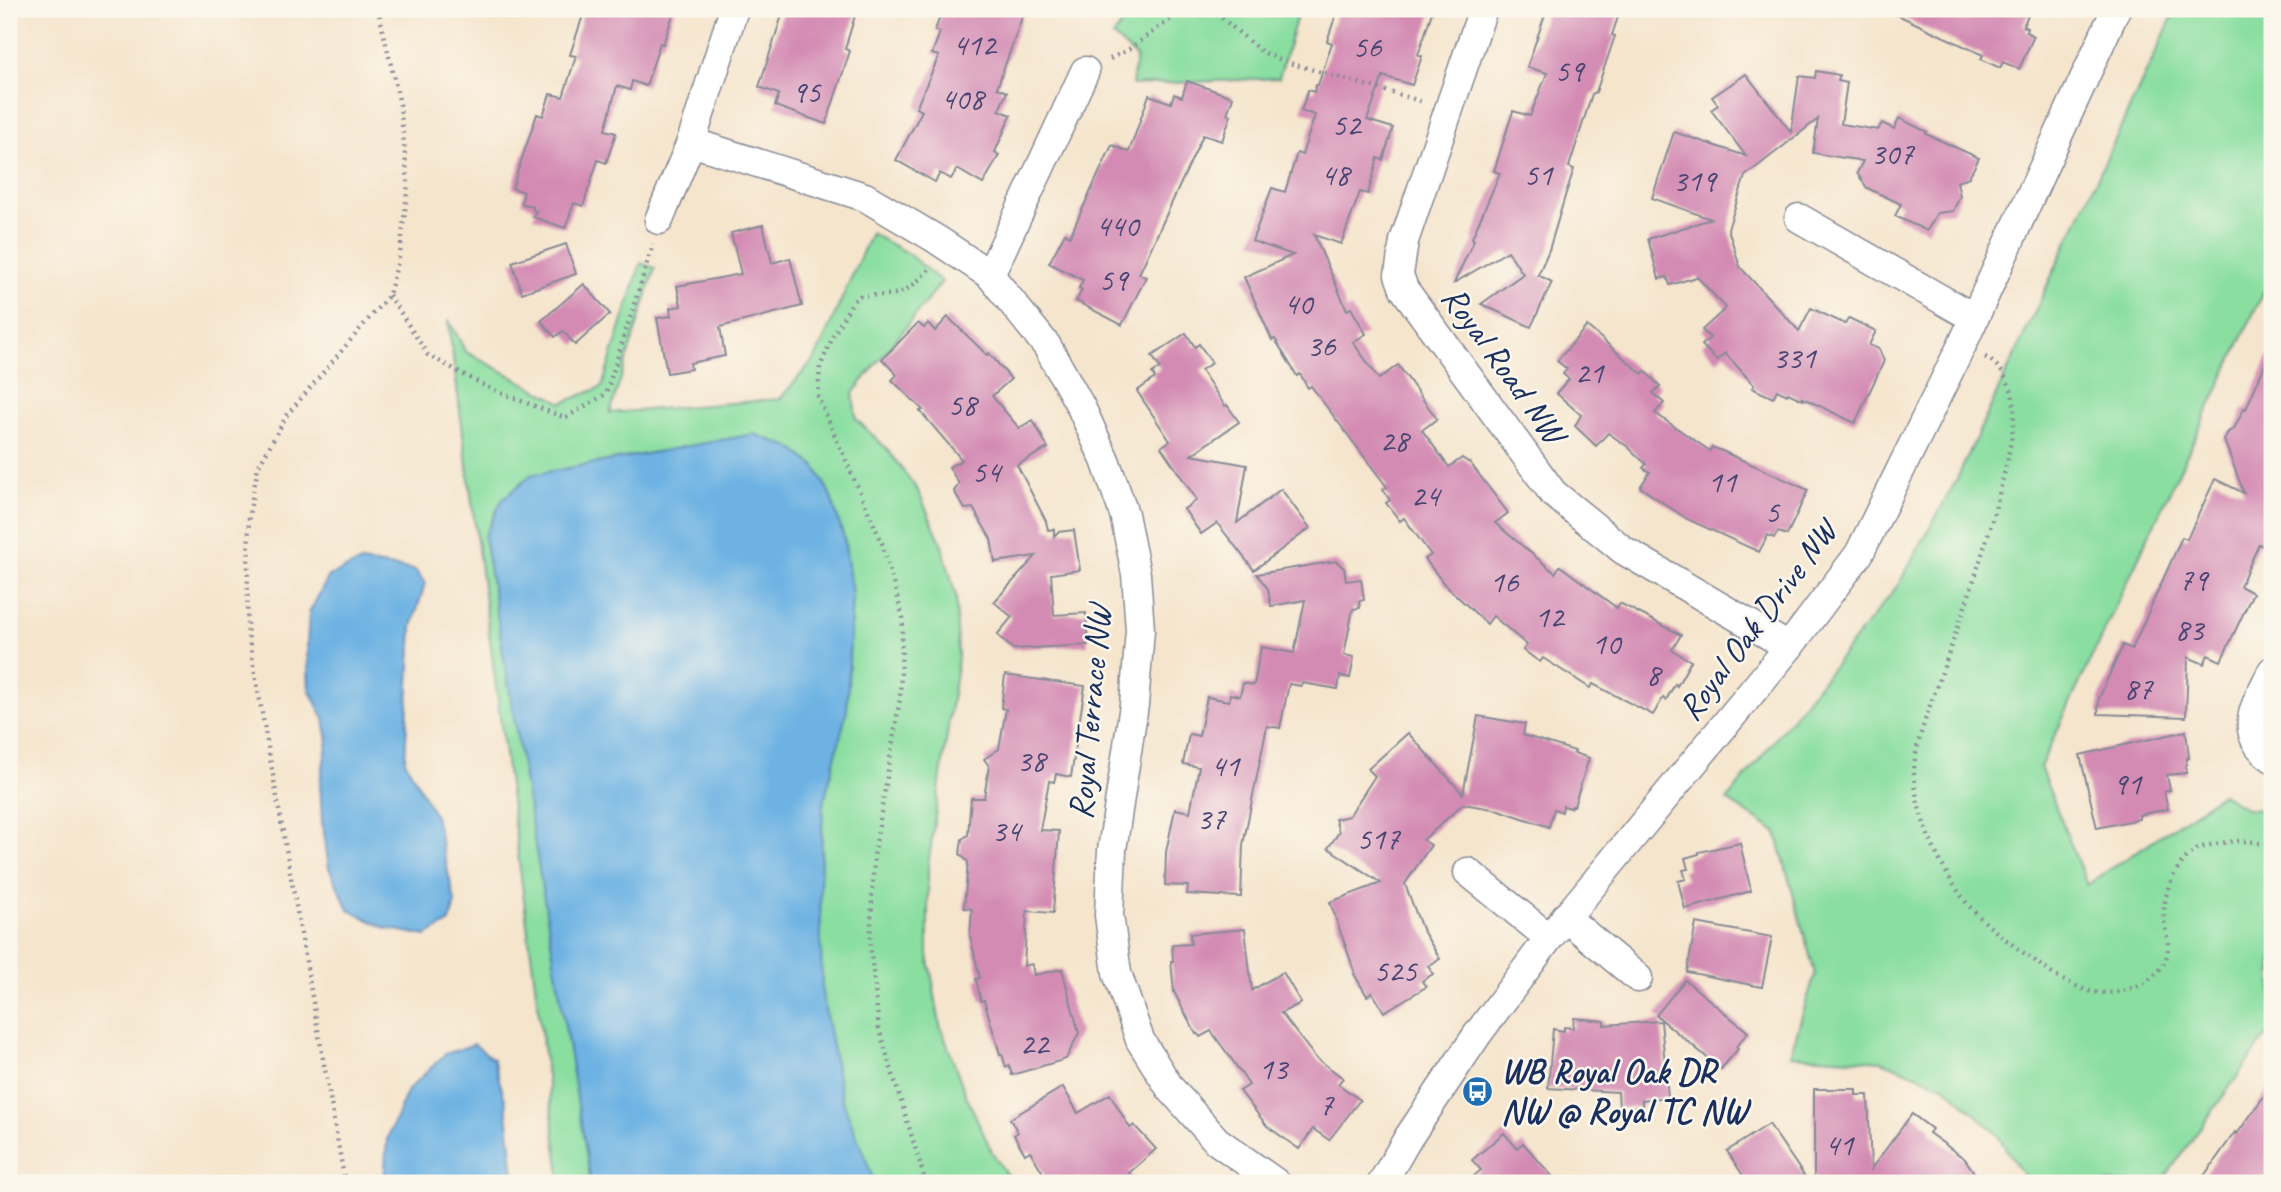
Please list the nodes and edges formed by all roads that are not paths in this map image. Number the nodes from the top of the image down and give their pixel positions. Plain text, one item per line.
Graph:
1 (734, 9) edge
2 (1483, 9) edge
3 (2116, 9) edge
4 (1085, 71) road end
5 (691, 142) junction
6 (1799, 218) dead end
7 (659, 220) road end
8 (990, 275) junction
9 (1974, 318) junction
10 (1789, 647) junction
11 (2272, 671) edge
12 (2272, 758) edge
13 (1468, 872) dead end
14 (1557, 928) junction
15 (1638, 978) dead end
16 (1276, 1183) edge
17 (1382, 1183) edge

1 - 5 street
2 - 10 street, Royal Road NW
3 - 9 street, Royal Oak Drive NW
4 - 8 street
5 - 7 street
5 - 8 street, Royal Terrace NW
6 - 9 street
8 - 16 street, Royal Terrace NW
9 - 10 street, Royal Oak Drive NW
10 - 14 street, Royal Oak Drive NW
11 - 12 street
13 - 14 street
14 - 15 street
14 - 17 street, Royal Oak Drive NW

